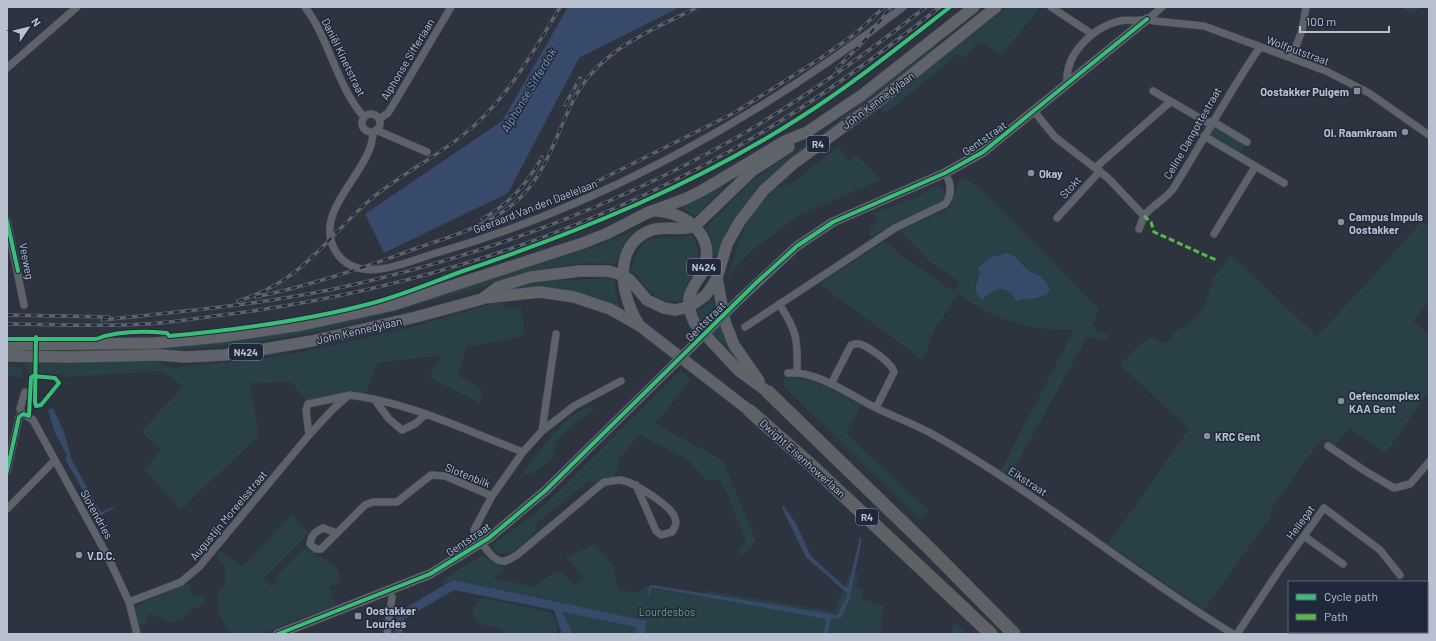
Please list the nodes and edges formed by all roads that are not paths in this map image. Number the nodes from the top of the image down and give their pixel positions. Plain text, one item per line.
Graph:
1 (77, 7) edge
2 (305, 7) edge
3 (451, 7) edge
4 (903, 7) edge
5 (974, 7) edge
6 (996, 7) edge
7 (1051, 7) edge
8 (1162, 7) edge
9 (1306, 7) edge
10 (1147, 19) junction
11 (1092, 34) junction
12 (1260, 47) junction
13 (1292, 58) junction
14 (7, 68) edge
15 (1067, 84) junction
16 (1153, 91) dead end
17 (1170, 102) junction
18 (1033, 110) junction
19 (364, 116) junction
20 (379, 119) junction
21 (1211, 123) junction
22 (375, 131) junction
23 (807, 132) junction
24 (1429, 135) edge
25 (1204, 136) junction
26 (1247, 142) dead end
27 (427, 152) dead end
28 (1255, 167) junction
29 (1097, 169) junction
30 (945, 173) junction
31 (1284, 183) dead end
32 (655, 211) junction
33 (1144, 216) junction
34 (1056, 218) dead end
35 (7, 220) edge
36 (695, 226) junction
37 (1139, 229) dead end
38 (1214, 234) dead end
39 (622, 275) junction
40 (717, 278) junction
41 (482, 299) junction
42 (779, 304) junction
43 (24, 305) dead end
44 (689, 307) junction
45 (640, 326) junction
46 (745, 327) dead end
47 (556, 334) dead end
48 (7, 345) edge
49 (7, 356) edge
50 (797, 372) junction
51 (788, 373) dead end
52 (621, 381) dead end
53 (831, 384) junction
54 (25, 392) dead end
55 (768, 392) junction
56 (349, 395) junction
57 (374, 399) junction
58 (876, 408) junction
59 (750, 411) joint
60 (23, 414) junction
61 (425, 415) junction
62 (542, 431) junction
63 (309, 435) junction
64 (1328, 446) dead end
65 (523, 452) junction
66 (55, 460) junction
67 (1428, 463) edge
68 (7, 471) edge
69 (636, 485) junction
70 (492, 496) junction
71 (7, 509) edge
72 (337, 533) dead end
73 (1304, 536) junction
74 (481, 542) junction
75 (1343, 564) dead end
76 (1400, 575) dead end
77 (391, 594) junction
78 (129, 602) junction
79 (137, 634) edge
80 (278, 634) edge
81 (292, 634) edge
82 (387, 634) edge
83 (991, 634) edge
84 (1014, 634) edge
85 (1233, 634) edge
86 (1237, 634) edge

1 - 14 street
2 - 19 street, Daniël Kinetstraat
3 - 20 street, Alphonse Sifferlaan
4 - 22 street, Geeraard Van den Daelelaan
5 - 23 highway, John Kennedylaan / R4
6 - 40 highway, John Kennedylaan / R4
7 - 11 street
8 - 10 street, Gentstraat
9 - 13 street
10 - 11 street
10 - 12 street, Wolfputstraat
10 - 15 street, Gentstraat
11 - 15 street
12 - 13 street, Wolfputstraat
12 - 21 street, Celine Dangottestraat
13 - 24 street, Wolfputstraat
15 - 18 street, Gentstraat
16 - 17 street
17 - 21 street
17 - 29 street, Stokt
18 - 29 street
18 - 30 street, Gentstraat
19 - 20 street
19 - 22 street
20 - 22 street
21 - 25 street, Celine Dangottestraat
21 - 26 street
22 - 27 street
23 - 32 highway, John Kennedylaan / N424
23 - 36 highway, R4
25 - 28 street
25 - 33 street, Celine Dangottestraat
28 - 31 street
28 - 38 street
29 - 33 street
29 - 34 street, Stokt
30 - 42 street
30 - 74 street, Gentstraat, bridge
32 - 36 highway
32 - 48 highway, John Kennedylaan / N424
33 - 37 street
35 - 43 street, Veeweg
36 - 39 highway, Dwight Eisenhowerlaan / R4
36 - 44 highway, N424
39 - 41 highway, John Kennedylaan
39 - 44 highway, John Kennedylaan
39 - 45 highway, Dwight Eisenhowerlaan / R4
40 - 44 highway, John Kennedylaan / R4
40 - 55 highway, John Kennedylaan / R4
41 - 45 highway, Dwight Eisenhowerlaan / R4
41 - 49 highway, John Kennedylaan / N424
42 - 46 street
42 - 50 street
44 - 55 highway
45 - 59 highway, Dwight Eisenhowerlaan / R4
47 - 62 street
50 - 51 street, Eikstraat
50 - 53 street, Eikstraat
52 - 62 street, Gentstraat
53 - 58 street, Eikstraat
53 - 58 street
54 - 60 street
55 - 84 highway, Dwight Eisenhowerlaan / R4
56 - 57 street
56 - 63 street, Augustijn Moreelsstraat
56 - 63 street
57 - 61 street
57 - 61 street
58 - 85 street, Eikstraat
59 - 83 highway, Dwight Eisenhowerlaan / R4
60 - 66 street, Slotendries
60 - 68 street
61 - 65 street
62 - 65 street, Gentstraat
63 - 78 street, Augustijn Moreelsstraat
64 - 67 street
65 - 70 street, Gentstraat
66 - 71 street
66 - 78 street, Slotendries
69 - 69 street
69 - 74 street
70 - 72 street, Slotenbilk
70 - 74 street, Gentstraat
73 - 75 street
73 - 76 street, Hellegat
73 - 86 street, Hellegat
74 - 77 street, Gentstraat
77 - 80 street, Gentstraat
77 - 81 street, Gentstraat
77 - 82 street
78 - 79 street, Slotendries

